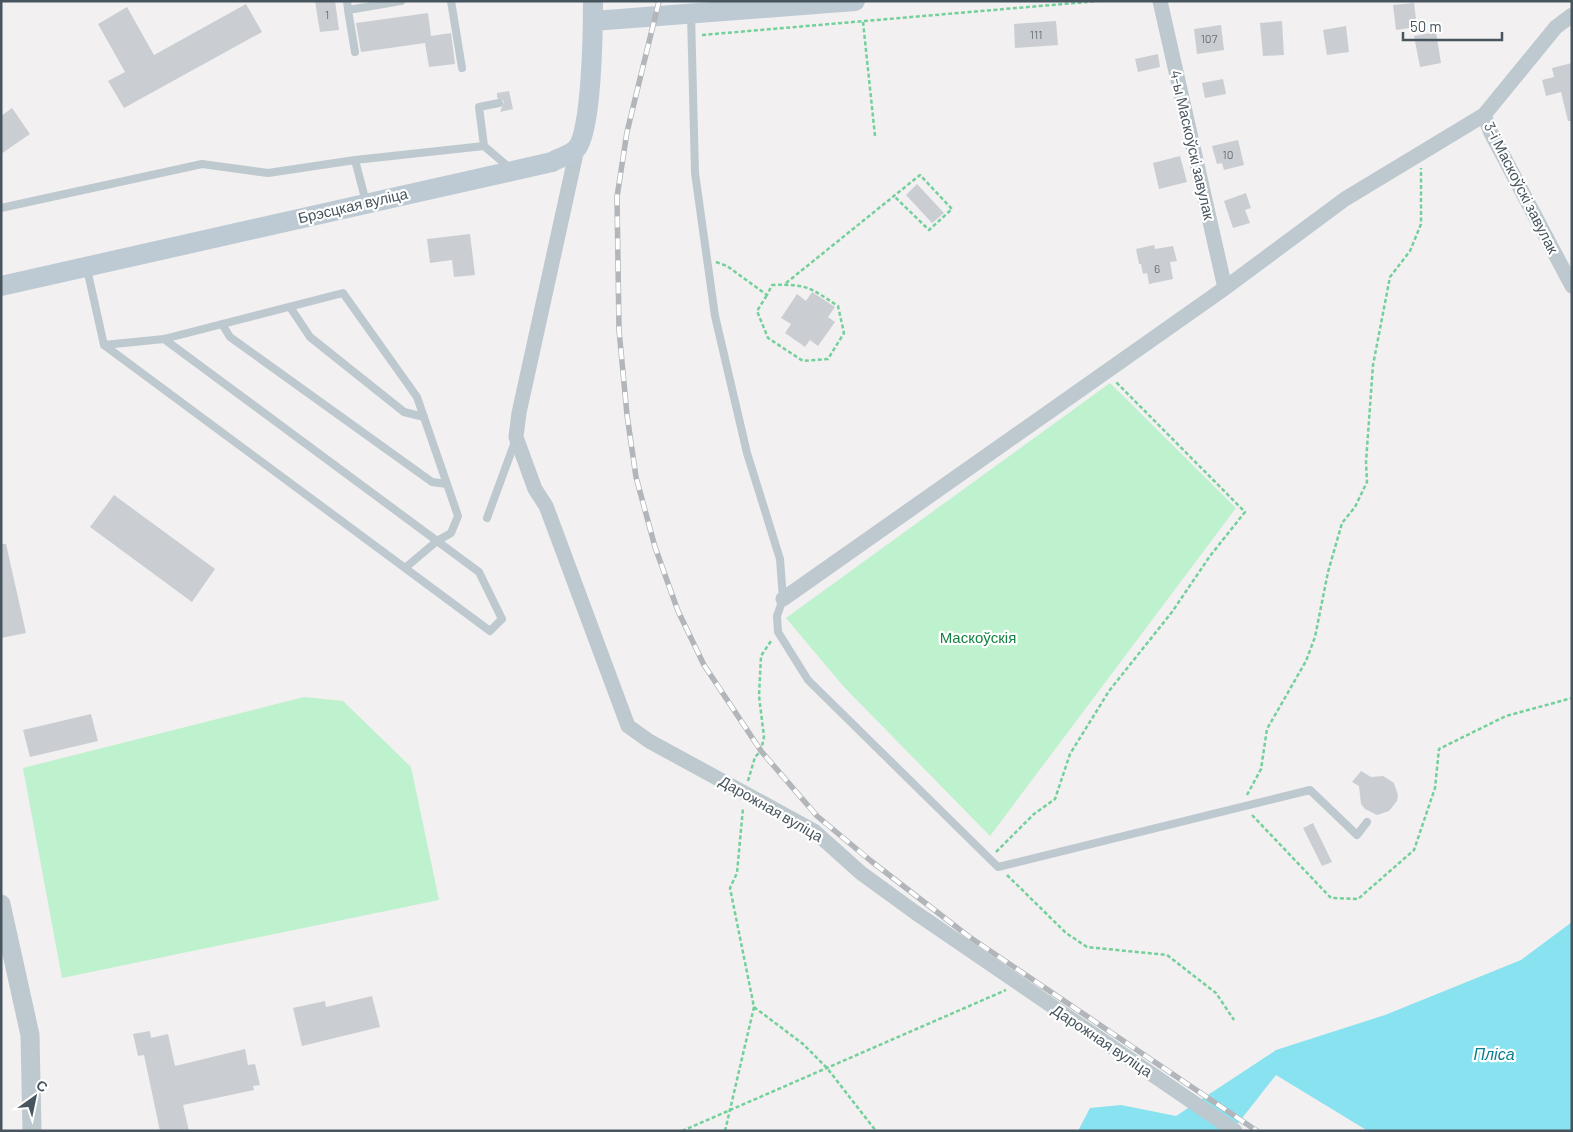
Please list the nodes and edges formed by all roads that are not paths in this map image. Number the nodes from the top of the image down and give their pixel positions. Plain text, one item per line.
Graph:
1 (347, 1) edge
2 (401, 1) edge
3 (451, 1) edge
4 (594, 1) edge
5 (855, 1) edge
6 (1160, 1) edge
7 (348, 10) junction
8 (691, 14) junction
9 (1572, 16) edge
10 (593, 21) junction
11 (355, 52) dead end
12 (462, 68) dead end
13 (499, 103) dead end
14 (1484, 115) junction
15 (484, 146) junction
16 (577, 149) junction
17 (355, 160) junction
18 (514, 171) junction
19 (366, 202) junction
20 (1, 208) edge
21 (87, 266) junction
22 (1, 286) edge
23 (1572, 286) edge
24 (1224, 288) junction
25 (290, 307) junction
26 (222, 324) junction
27 (164, 339) junction
28 (104, 345) junction
29 (424, 417) junction
30 (516, 437) junction
31 (447, 484) junction
32 (487, 518) dead end
33 (437, 541) junction
34 (405, 568) junction
35 (783, 599) junction
36 (1367, 822) dead end
37 (1, 904) edge
38 (32, 1131) edge
39 (1234, 1131) edge

1 - 7 lane
2 - 7 lane
3 - 12 lane
4 - 10 main road
5 - 8 main road
6 - 24 street, 4-ы Маскоўскі завулак
7 - 11 lane
8 - 10 main road
8 - 35 lane
9 - 14 street
10 - 16 main road
13 - 15 lane
14 - 23 street, 3-і Маскоўскі завулак
14 - 24 street
15 - 17 lane
15 - 18 lane
16 - 18 main road, Брэсцкая вуліца
16 - 30 street
17 - 19 lane
17 - 20 lane
18 - 19 main road, Брэсцкая вуліца
19 - 21 main road, Брэсцкая вуліца
21 - 22 main road, Брэсцкая вуліца
21 - 28 lane
24 - 35 street
25 - 26 lane
25 - 29 lane
25 - 29 lane
26 - 27 lane
26 - 31 lane
27 - 28 lane
27 - 33 lane
28 - 34 lane
29 - 31 lane
30 - 32 lane
30 - 39 street, Дарожная вуліца
31 - 33 lane
33 - 34 lane
33 - 34 lane
35 - 36 lane
37 - 38 street

